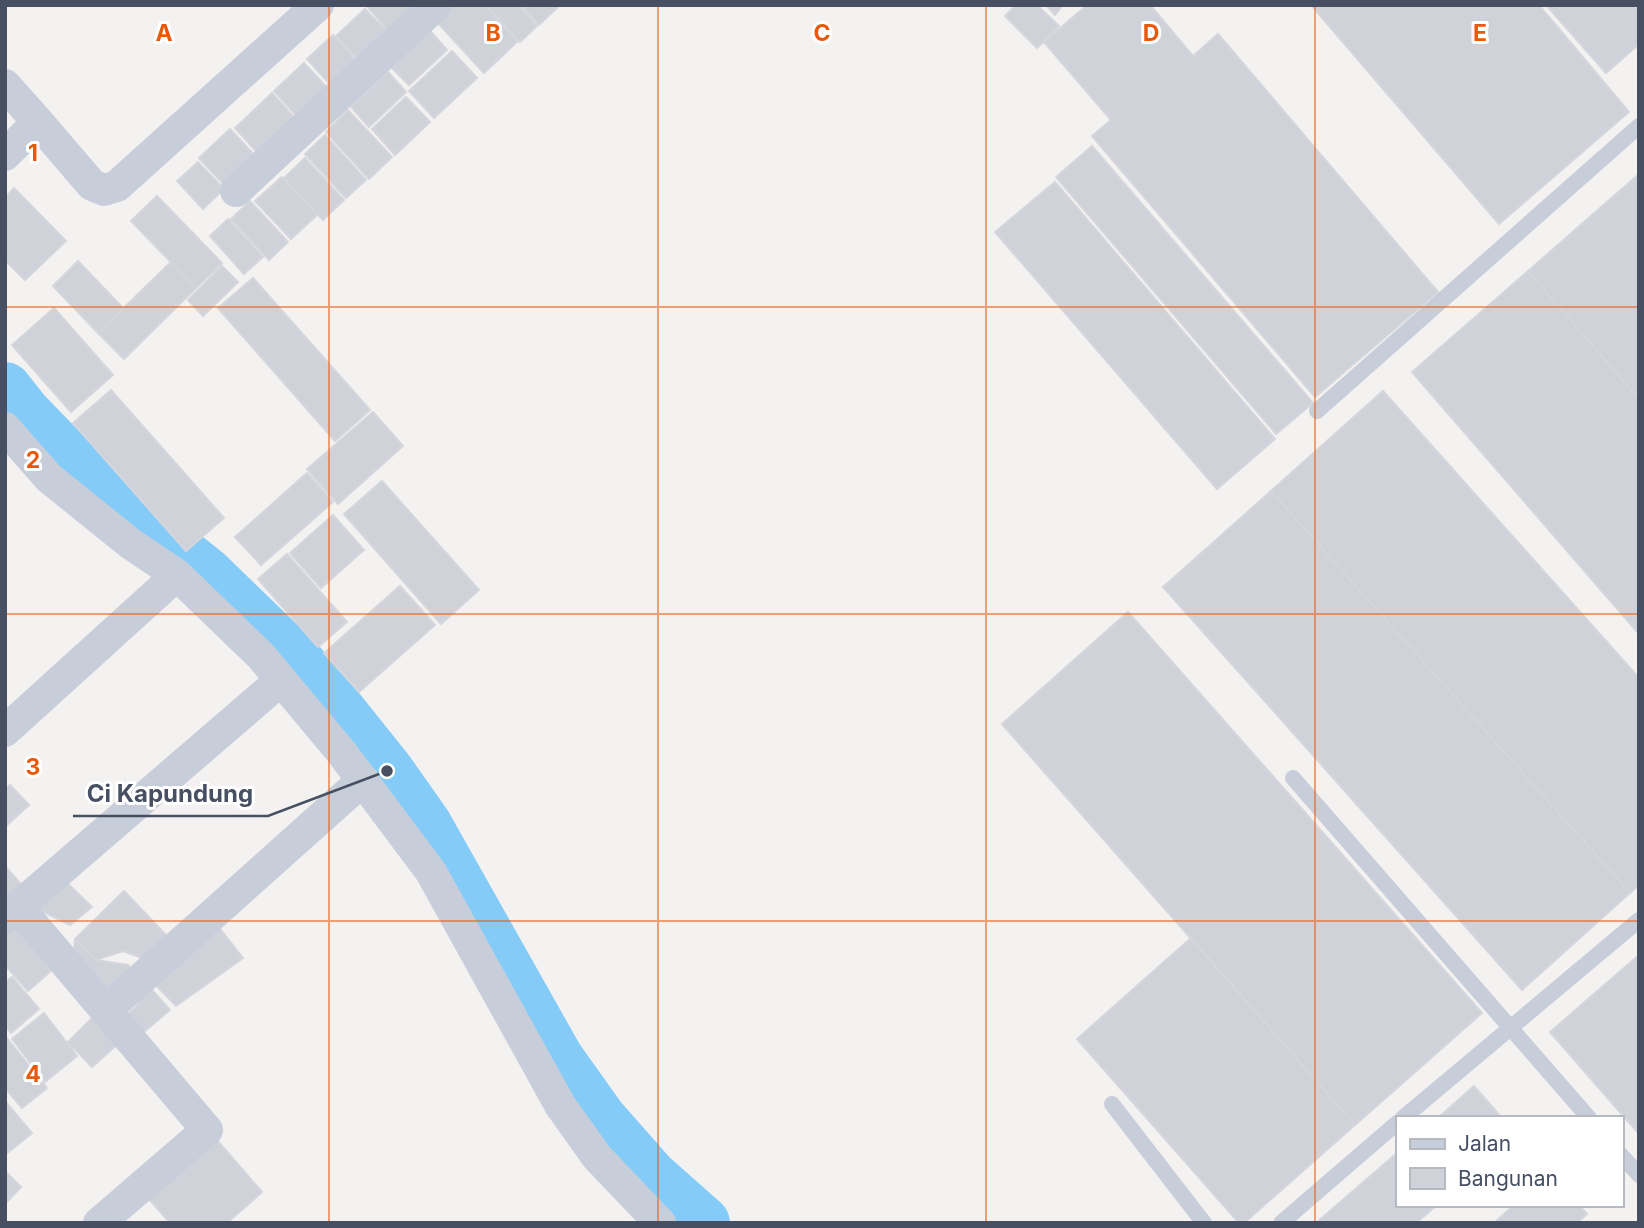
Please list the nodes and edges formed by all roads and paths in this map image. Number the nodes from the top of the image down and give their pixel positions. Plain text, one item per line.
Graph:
1 (318, 5) edge
2 (436, 5) edge
3 (5, 85) edge
4 (38, 122) junction
5 (1639, 126) edge
6 (5, 155) edge
7 (236, 191) dead end
8 (1317, 411) dead end
9 (5, 428) edge
10 (177, 575) junction
11 (281, 680) junction
12 (5, 732) edge
13 (1293, 778) dead end
14 (363, 780) junction
15 (12, 913) edge
16 (1639, 920) edge
17 (106, 1010) junction
18 (1509, 1027) junction
19 (1112, 1104) dead end
20 (1405, 1116) edge
21 (1587, 1116) edge
22 (1396, 1124) edge
23 (1623, 1157) edge
24 (1639, 1175) edge
25 (99, 1223) edge
26 (660, 1223) edge
27 (1204, 1223) edge
28 (1281, 1223) edge

1 - 4 street
2 - 7 street
3 - 4 street
4 - 6 street
5 - 8 lane
9 - 10 street
10 - 11 street
10 - 12 street
11 - 14 street
11 - 15 street
13 - 18 lane
14 - 17 street
14 - 26 street
15 - 17 street
16 - 18 lane
17 - 25 street
18 - 20 lane
18 - 21 lane
19 - 27 lane
22 - 28 lane
23 - 24 lane

